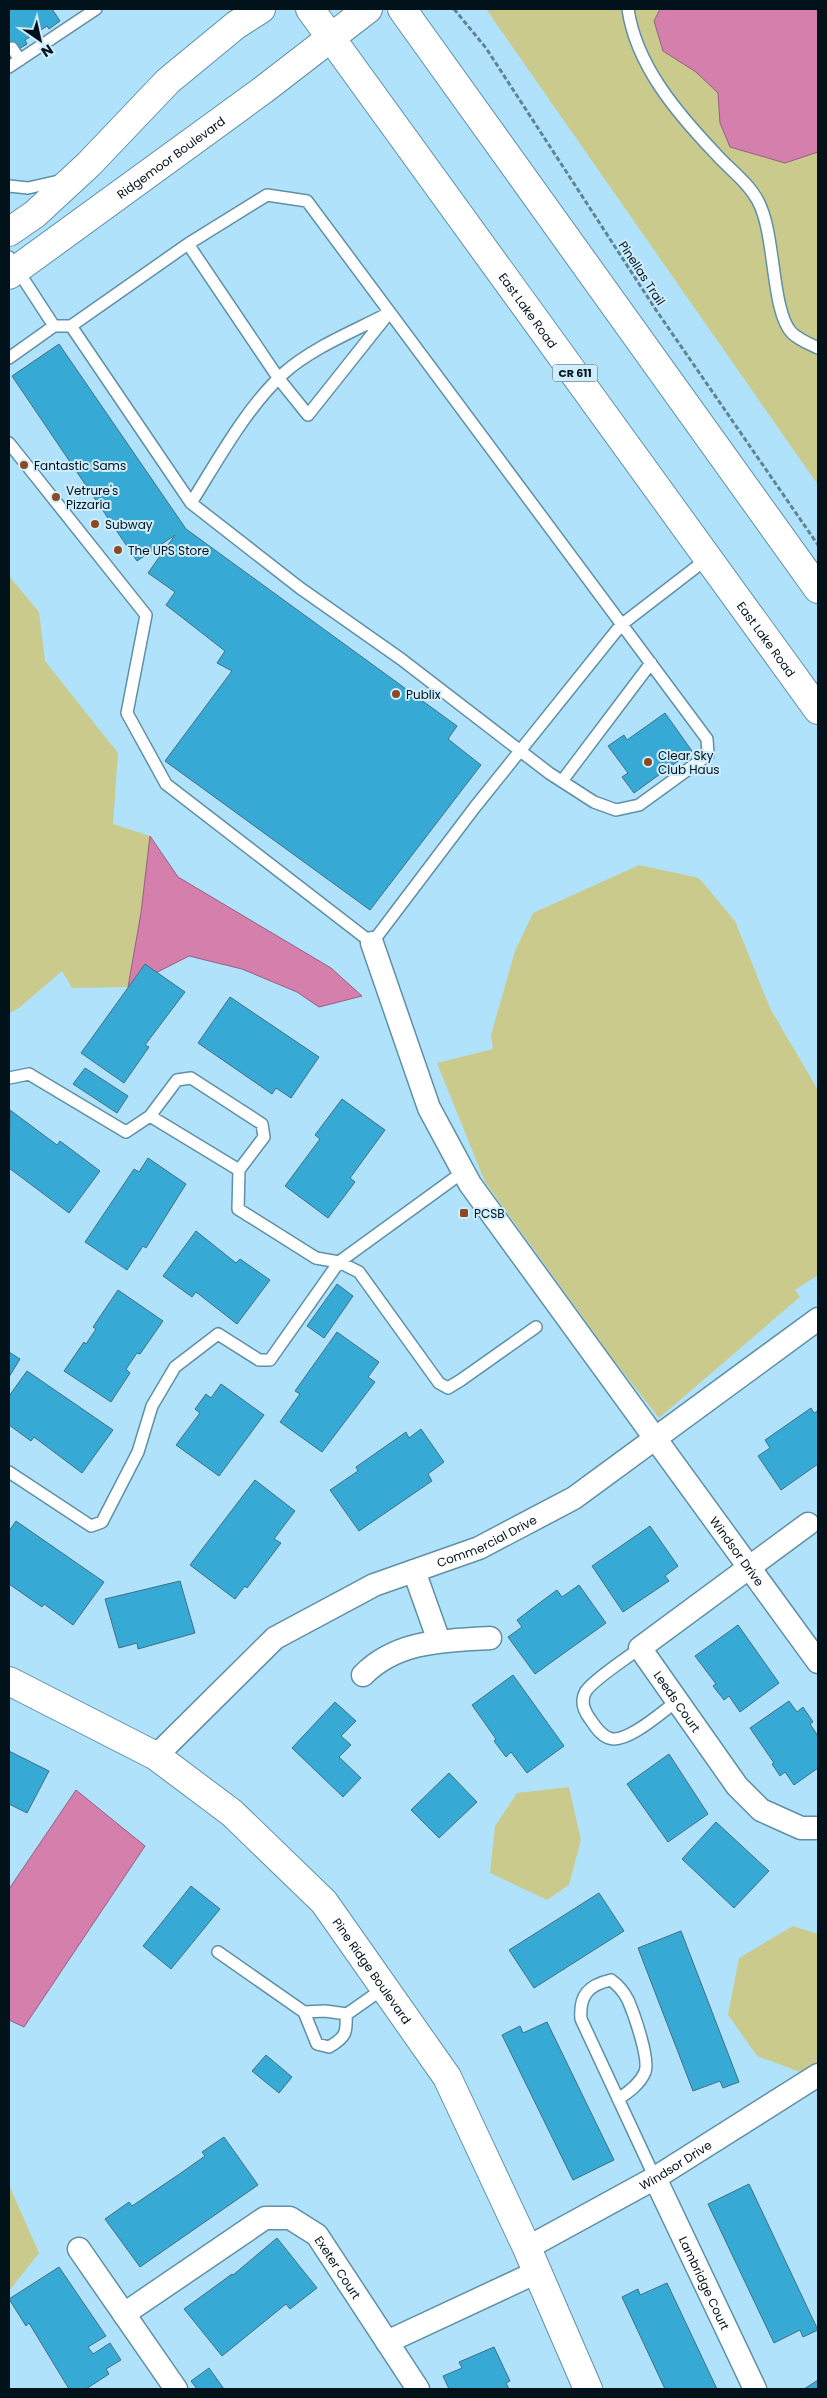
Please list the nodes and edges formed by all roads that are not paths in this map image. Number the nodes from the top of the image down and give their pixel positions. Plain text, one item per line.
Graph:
1 (94, 9) edge
2 (261, 9) edge
3 (310, 9) edge
4 (368, 9) edge
5 (402, 9) edge
6 (628, 9) edge
7 (330, 37) junction
8 (12, 48) dead end
9 (20, 60) junction
10 (9, 67) edge
11 (77, 175) junction
12 (9, 186) edge
13 (9, 232) edge
14 (188, 244) junction
15 (12, 267) edge
16 (389, 313) junction
17 (54, 326) junction
18 (71, 326) junction
19 (818, 348) edge
20 (9, 358) edge
21 (279, 379) junction
22 (9, 443) edge
23 (190, 503) junction
24 (710, 557) junction
25 (818, 589) edge
26 (622, 625) junction
27 (651, 662) junction
28 (818, 710) edge
29 (521, 750) junction
30 (562, 781) junction
31 (372, 943) junction
32 (9, 1078) edge
33 (150, 1116) junction
34 (239, 1170) junction
35 (463, 1172) junction
36 (339, 1262) junction
37 (818, 1319) edge
38 (536, 1327) dead end
39 (656, 1440) junction
40 (9, 1472) edge
41 (815, 1527) edge
42 (748, 1568) junction
43 (414, 1570) junction
44 (490, 1638) dead end
45 (439, 1641) junction
46 (640, 1648) junction
47 (818, 1662) edge
48 (363, 1675) dead end
49 (9, 1681) edge
50 (677, 1701) junction
51 (156, 1756) junction
52 (818, 1828) edge
53 (218, 1952) dead end
54 (385, 1987) junction
55 (304, 2012) junction
56 (346, 2014) junction
57 (818, 2075) edge
58 (618, 2099) junction
59 (655, 2178) junction
60 (79, 2249) dead end
61 (532, 2260) junction
62 (124, 2314) junction
63 (387, 2342) junction
64 (176, 2389) edge
65 (418, 2389) edge
66 (588, 2389) edge
67 (755, 2389) edge

1 - 9 lane
2 - 11 street
3 - 7 street, East Lake Road / CR 611
4 - 7 street, Ridgemoor Boulevard
5 - 25 street
6 - 19 lane
7 - 15 street, Ridgemoor Boulevard
7 - 24 street, East Lake Road / CR 611
8 - 9 lane
9 - 10 lane
11 - 12 lane
11 - 13 street
14 - 16 lane
14 - 18 lane
14 - 21 lane
15 - 17 lane
16 - 21 lane
16 - 21 lane
16 - 26 lane
17 - 18 lane
17 - 20 lane
18 - 23 lane
21 - 23 lane
22 - 31 lane
23 - 29 lane
24 - 26 lane
24 - 28 street, East Lake Road / CR 611
26 - 27 lane
26 - 29 lane
27 - 30 lane
27 - 30 lane
29 - 30 lane
29 - 31 lane
31 - 35 street, Windsor Drive
32 - 33 lane
33 - 34 lane
33 - 34 lane
34 - 36 lane
35 - 36 lane
35 - 39 street, Windsor Drive
36 - 38 lane
36 - 40 lane
37 - 39 street, Commercial Drive
39 - 42 street, Windsor Drive
39 - 43 street, Commercial Drive
41 - 42 street
42 - 46 street
42 - 47 street, Windsor Drive
43 - 45 street
43 - 51 street, Commercial Drive
44 - 45 street
45 - 48 street
46 - 50 street, Leeds Court
46 - 50 lane
49 - 51 street, Pine Ridge Boulevard
50 - 52 street, Leeds Court
51 - 54 street, Pine Ridge Boulevard
53 - 55 lane
54 - 56 lane
54 - 61 street, Pine Ridge Boulevard
55 - 56 lane
55 - 56 lane
57 - 59 street, Windsor Drive
58 - 58 lane
58 - 59 lane
59 - 61 street, Windsor Drive
59 - 67 street, Lambridge Court
60 - 62 street
61 - 63 street, Windsor Drive
61 - 66 street, Pine Ridge Boulevard
62 - 63 street, Exeter Court
62 - 64 street
63 - 65 street, Exeter Court

